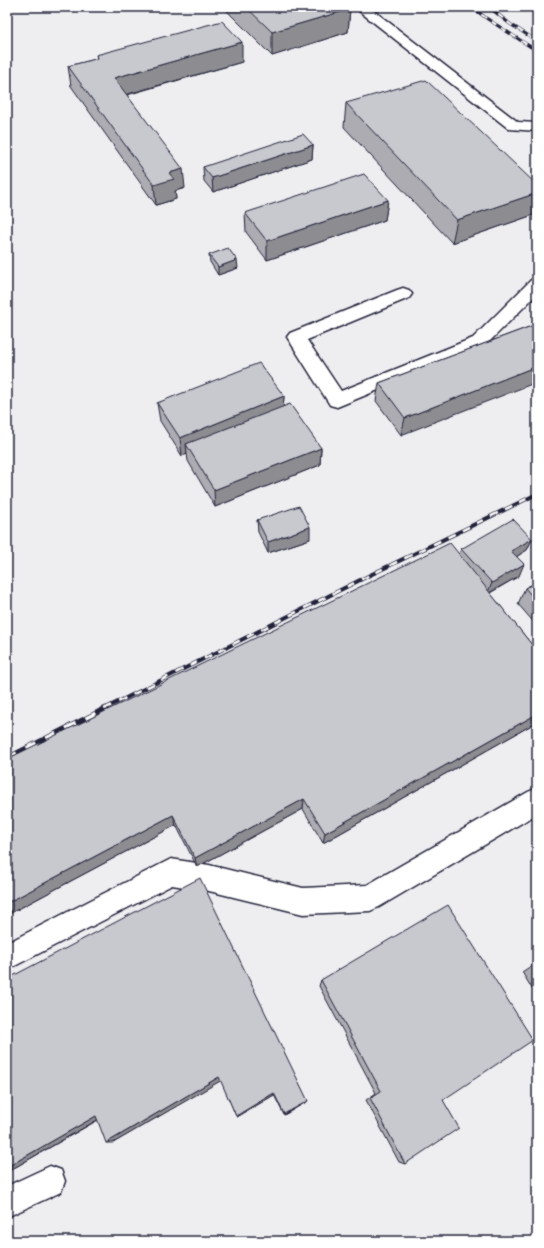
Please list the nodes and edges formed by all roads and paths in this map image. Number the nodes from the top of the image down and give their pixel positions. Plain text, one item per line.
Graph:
1 (361, 7) edge
2 (537, 127) edge
3 (537, 284) edge
4 (403, 294) dead end
5 (537, 800) edge
6 (7, 957) edge
7 (50, 1181) dead end
8 (7, 1202) edge

1 - 2 lane
3 - 4 lane
5 - 6 lane
7 - 8 lane

